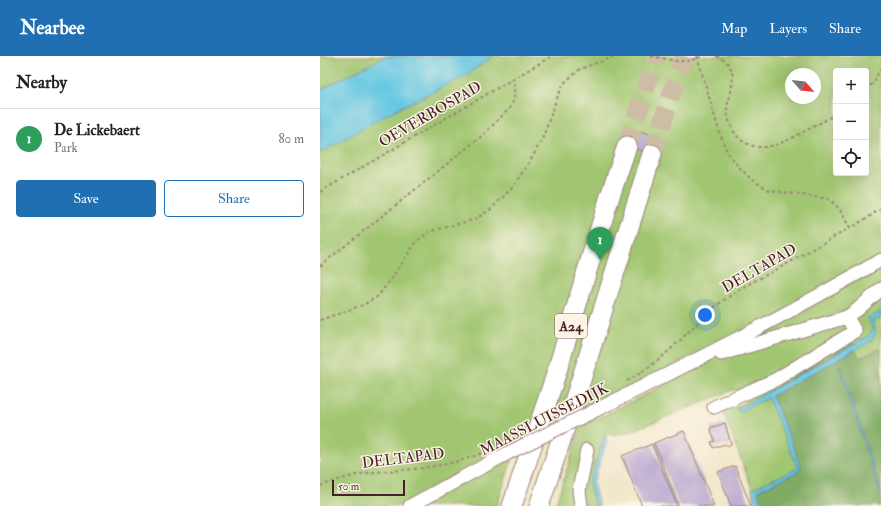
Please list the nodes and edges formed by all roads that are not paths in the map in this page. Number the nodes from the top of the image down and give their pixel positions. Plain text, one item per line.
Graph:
1 (627, 146) tunnel mouth
2 (652, 154) tunnel mouth
3 (881, 260) edge
4 (881, 289) edge
5 (847, 317) junction
6 (692, 362) junction
7 (714, 407) dead end
8 (587, 450) dead end
9 (410, 506) edge
10 (512, 506) edge
11 (539, 506) edge
12 (581, 506) edge

1 - 10 highway, A24
2 - 11 highway, A24
3 - 6 street, MAASSLUISSEDIJK
4 - 5 street, MAASSLUISSEDIJK
5 - 6 street, MAASSLUISSEDIJK
5 - 7 street
6 - 9 street, MAASSLUISSEDIJK, bridge
8 - 12 street

